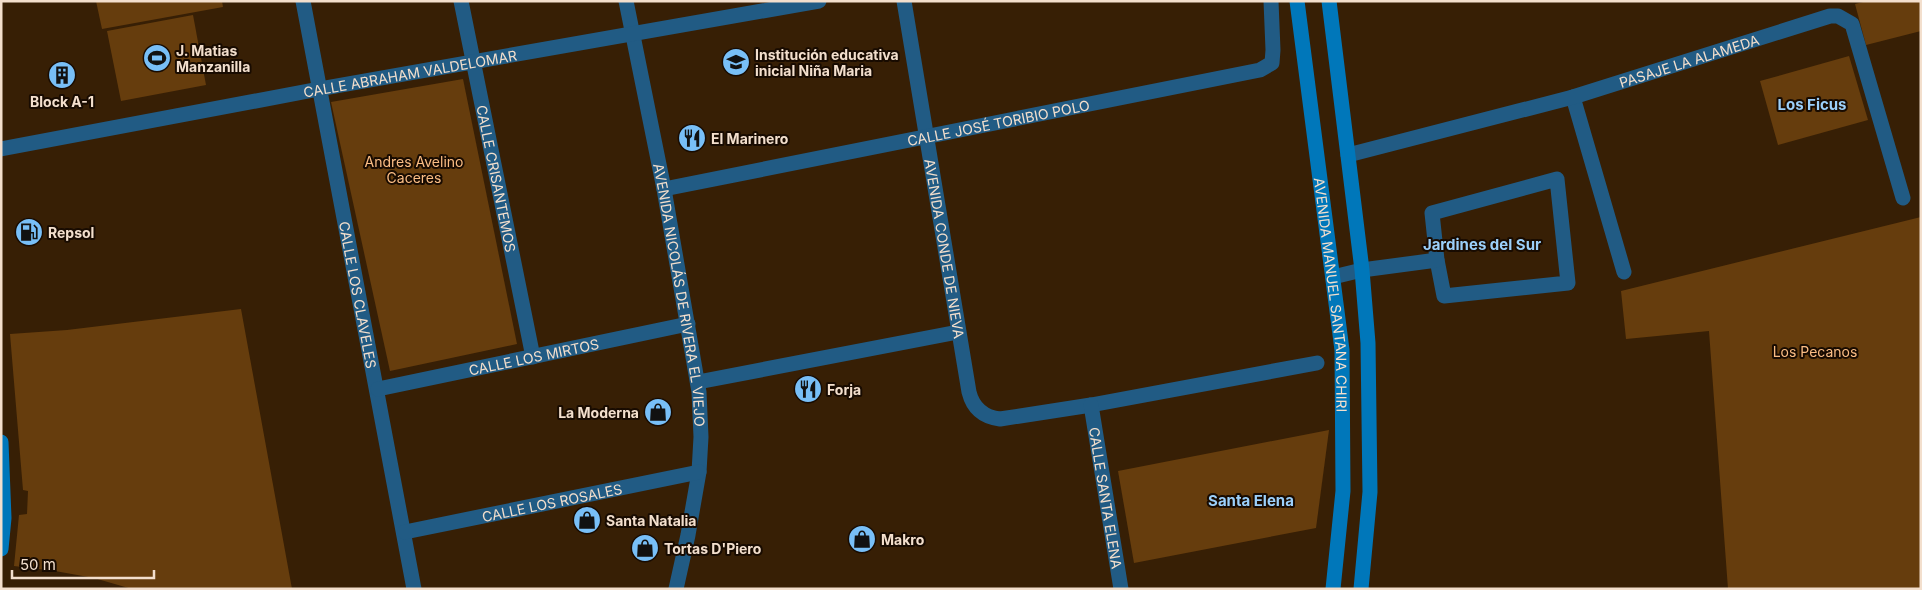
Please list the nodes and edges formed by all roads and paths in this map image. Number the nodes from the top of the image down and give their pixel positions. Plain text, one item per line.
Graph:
1 (303, 1) edge
2 (461, 1) edge
3 (626, 1) edge
4 (819, 1) edge
5 (904, 1) edge
6 (1271, 1) edge
7 (1296, 1) edge
8 (1329, 1) edge
9 (632, 36) junction
10 (472, 63) junction
11 (319, 89) junction
12 (1573, 97) junction
13 (927, 137) junction
14 (1, 149) edge
15 (1348, 154) junction
16 (664, 189) junction
17 (1902, 198) dead end
18 (1437, 260) junction
19 (1362, 270) junction
20 (1624, 272) dead end
21 (1333, 277) junction
22 (688, 324) junction
23 (958, 332) junction
24 (533, 357) junction
25 (1317, 363) dead end
26 (698, 382) junction
27 (378, 389) junction
28 (1090, 405) junction
29 (1, 442) edge
30 (699, 472) junction
31 (404, 532) junction
32 (1, 549) edge
33 (414, 589) edge
34 (676, 589) edge
35 (1121, 589) edge
36 (1333, 589) edge
37 (1361, 589) edge

1 - 11 street, CALLE LOS CLAVELES
2 - 10 street, CALLE CRISANTEMOS
3 - 9 street, AVENIDA NICOLÁS DE RIVERA EL VIEJO
4 - 9 street, CALLE ABRAHAM VALDELOMAR
5 - 13 street, AVENIDA CONDE DE NIEVA
6 - 13 street, CALLE JOSÉ TORIBIO POLO
7 - 21 street, AVENIDA MANUEL SANTANA CHIRI
8 - 15 street, AVENIDA MANUEL SANTANA CHIRI
9 - 10 street, CALLE ABRAHAM VALDELOMAR
9 - 16 street, AVENIDA NICOLÁS DE RIVERA EL VIEJO
10 - 11 street, CALLE ABRAHAM VALDELOMAR
10 - 24 street, CALLE CRISANTEMOS
11 - 14 street, CALLE ABRAHAM VALDELOMAR
11 - 27 street, CALLE LOS CLAVELES
12 - 15 street, PASAJE LA ALAMEDA
12 - 17 street, PASAJE LA ALAMEDA
12 - 20 street
13 - 16 street, CALLE JOSÉ TORIBIO POLO
13 - 23 street, AVENIDA CONDE DE NIEVA
15 - 19 street, AVENIDA MANUEL SANTANA CHIRI
16 - 22 street, AVENIDA NICOLÁS DE RIVERA EL VIEJO
18 - 18 street
18 - 19 street
19 - 21 street
19 - 37 street, AVENIDA MANUEL SANTANA CHIRI
21 - 36 street, AVENIDA MANUEL SANTANA CHIRI
22 - 24 street, CALLE LOS MIRTOS
22 - 26 street, AVENIDA NICOLÁS DE RIVERA EL VIEJO
23 - 26 street
23 - 28 street, AVENIDA CONDE DE NIEVA
24 - 27 street, CALLE LOS MIRTOS
25 - 28 street
26 - 30 street, AVENIDA NICOLÁS DE RIVERA EL VIEJO
27 - 31 street, CALLE LOS CLAVELES
28 - 35 street, CALLE SANTA ELENA
29 - 32 street
30 - 31 street, CALLE LOS ROSALES
30 - 34 street, AVENIDA NICOLÁS DE RIVERA EL VIEJO
31 - 33 street, CALLE LOS CLAVELES

